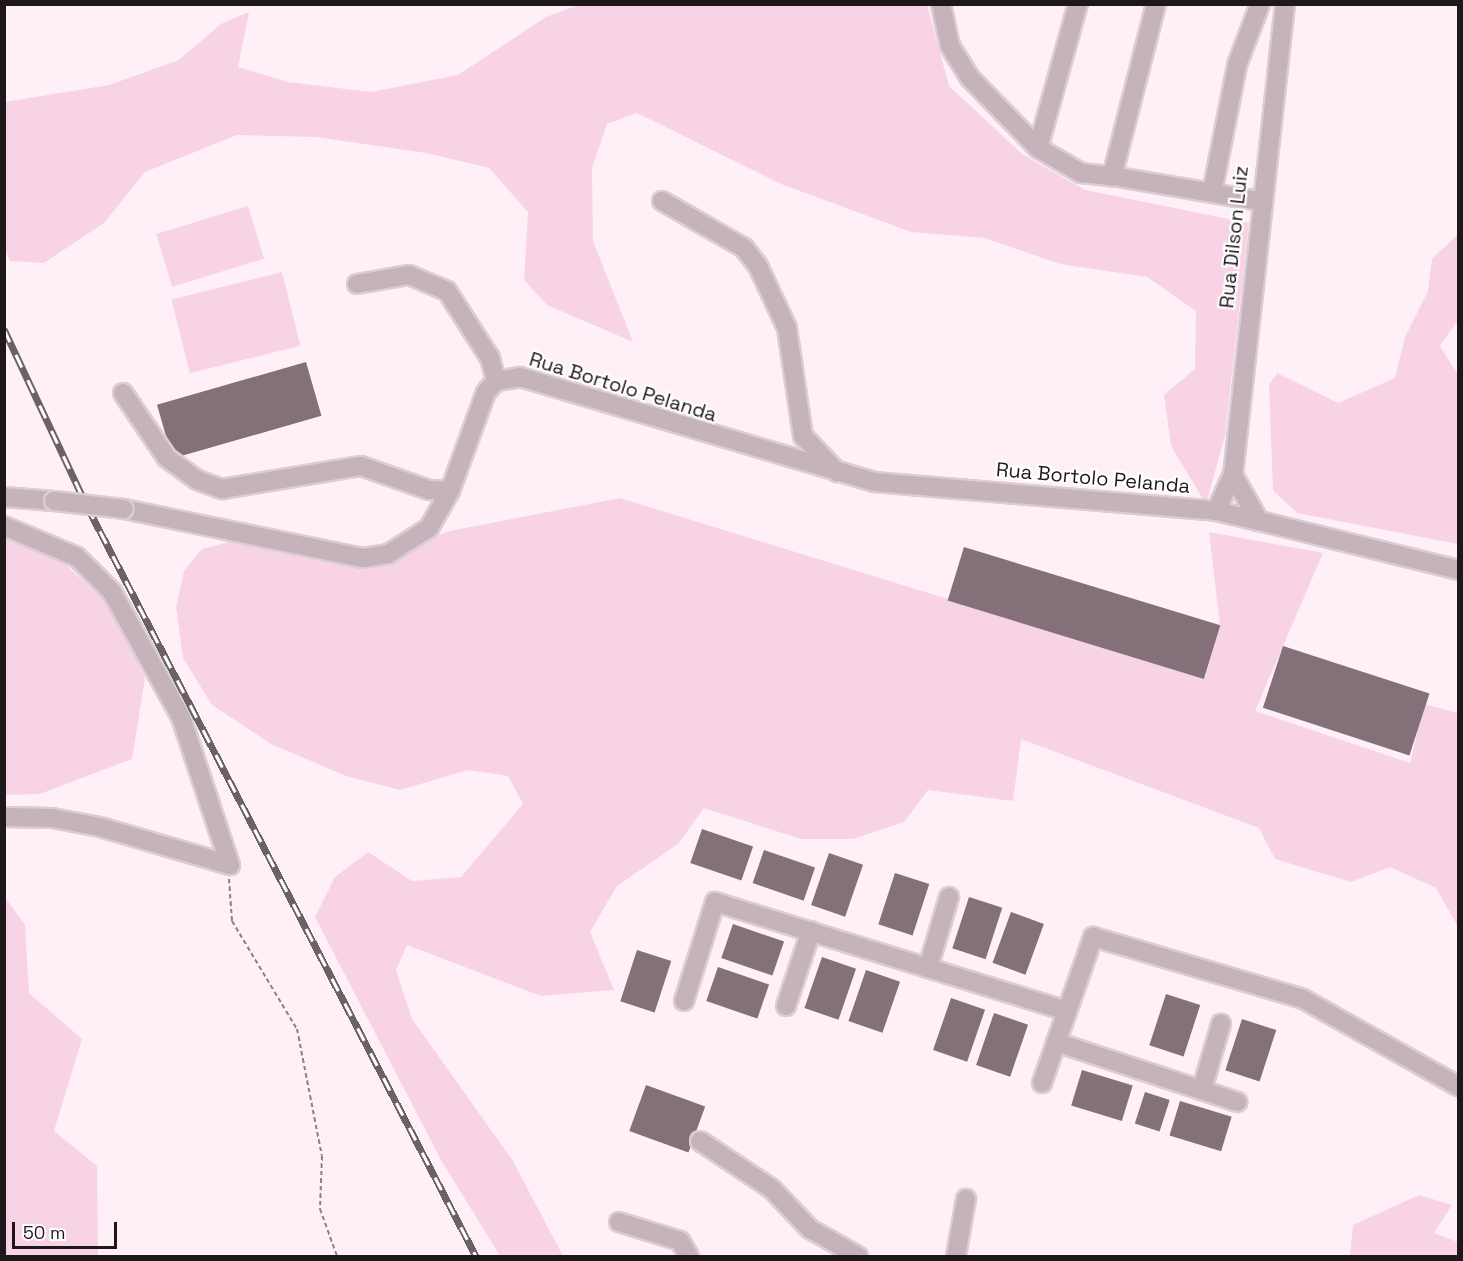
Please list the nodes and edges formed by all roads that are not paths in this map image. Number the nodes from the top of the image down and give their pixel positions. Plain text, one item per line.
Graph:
1 (941, 4) edge
2 (1078, 4) edge
3 (1156, 4) edge
4 (1260, 4) edge
5 (1285, 4) edge
6 (1038, 147) junction
7 (1112, 176) junction
8 (1212, 193) junction
9 (662, 201) dead end
10 (1260, 201) junction
11 (357, 284) dead end
12 (496, 381) junction
13 (123, 393) dead end
14 (1233, 475) junction
15 (840, 476) junction
16 (450, 491) junction
17 (4, 497) edge
18 (1216, 511) junction
19 (1259, 520) junction
20 (4, 526) edge
21 (1458, 570) edge
22 (4, 818) edge
23 (949, 897) dead end
24 (811, 932) junction
25 (928, 968) junction
26 (684, 1001) dead end
27 (786, 1006) dead end
28 (1067, 1011) junction
29 (1221, 1024) dead end
30 (1056, 1042) junction
31 (1042, 1083) dead end
32 (1458, 1086) edge
33 (1202, 1089) junction
34 (1237, 1102) dead end
35 (700, 1141) dead end
36 (966, 1199) dead end
37 (619, 1222) dead end
38 (688, 1257) edge
39 (858, 1257) edge
40 (956, 1257) edge

1 - 6 street
2 - 6 street
3 - 7 street
4 - 8 street
5 - 10 street, Rua Dilson Luiz
6 - 7 street
7 - 8 street
8 - 10 street
9 - 15 street
10 - 14 street, Rua Dilson Luiz
11 - 12 street
12 - 15 street, Rua Bortolo Pelanda
12 - 16 street
13 - 16 street
14 - 18 street, Rua Dilson Luiz
14 - 19 street
15 - 18 street, Rua Bortolo Pelanda
16 - 17 street, bridge
18 - 19 street, Rua Bortolo Pelanda
19 - 21 street, Rua Bortolo Pelanda
20 - 22 street
23 - 25 street
24 - 25 street
24 - 26 street
24 - 27 street
25 - 28 street
28 - 30 street
28 - 32 street
29 - 33 street
30 - 31 street
30 - 33 street
33 - 34 street
35 - 39 street
36 - 40 street
37 - 38 street

